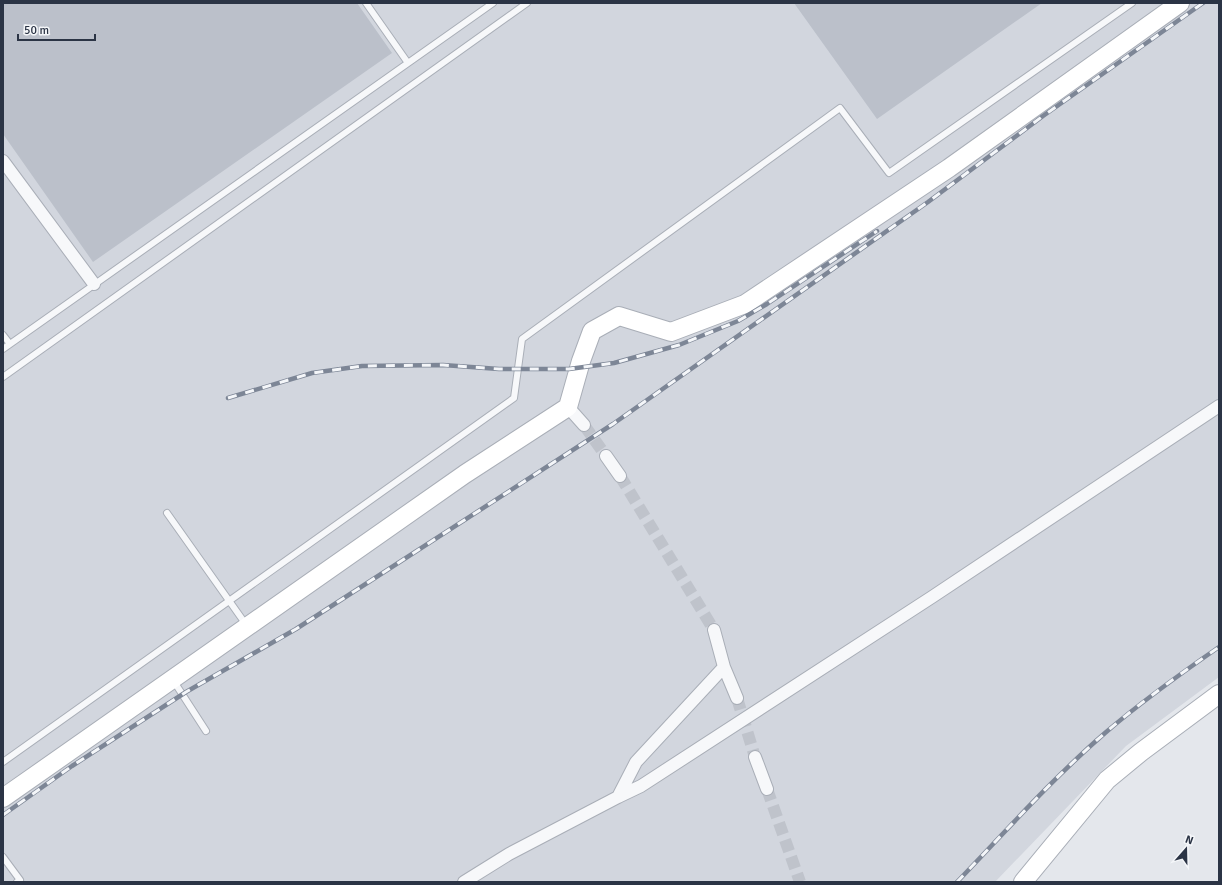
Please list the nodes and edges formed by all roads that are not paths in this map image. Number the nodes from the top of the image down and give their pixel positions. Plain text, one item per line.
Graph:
1 (366, 3) edge
2 (493, 3) edge
3 (527, 3) edge
4 (1132, 3) edge
5 (1180, 3) edge
6 (408, 63) junction
7 (3, 161) edge
8 (94, 284) junction
9 (3, 335) edge
10 (10, 344) junction
11 (3, 349) edge
12 (3, 377) edge
13 (568, 406) junction
14 (1219, 406) edge
15 (584, 425) tunnel mouth
16 (606, 456) tunnel mouth
17 (620, 476) tunnel mouth
18 (167, 513) dead end
19 (229, 600) junction
20 (247, 626) junction
21 (714, 630) tunnel mouth
22 (724, 667) junction
23 (172, 679) junction
24 (1219, 694) edge
25 (737, 698) tunnel mouth
26 (206, 731) dead end
27 (755, 757) tunnel mouth
28 (3, 762) edge
29 (767, 789) tunnel mouth
30 (618, 797) junction
31 (3, 798) edge
32 (3, 857) edge
33 (17, 882) edge
34 (464, 882) edge
35 (1023, 882) edge

1 - 6 lane
2 - 6 lane
3 - 12 lane
4 - 19 lane
5 - 13 street
6 - 8 lane
7 - 8 street
8 - 10 lane
9 - 10 lane
10 - 11 lane
13 - 15 street
13 - 20 street
14 - 30 street
16 - 17 street
18 - 19 lane
19 - 20 lane
19 - 28 lane
20 - 23 street
21 - 22 street
22 - 25 street
22 - 30 street
23 - 26 lane
23 - 31 street
24 - 35 street
27 - 29 street
30 - 34 street
32 - 33 lane

